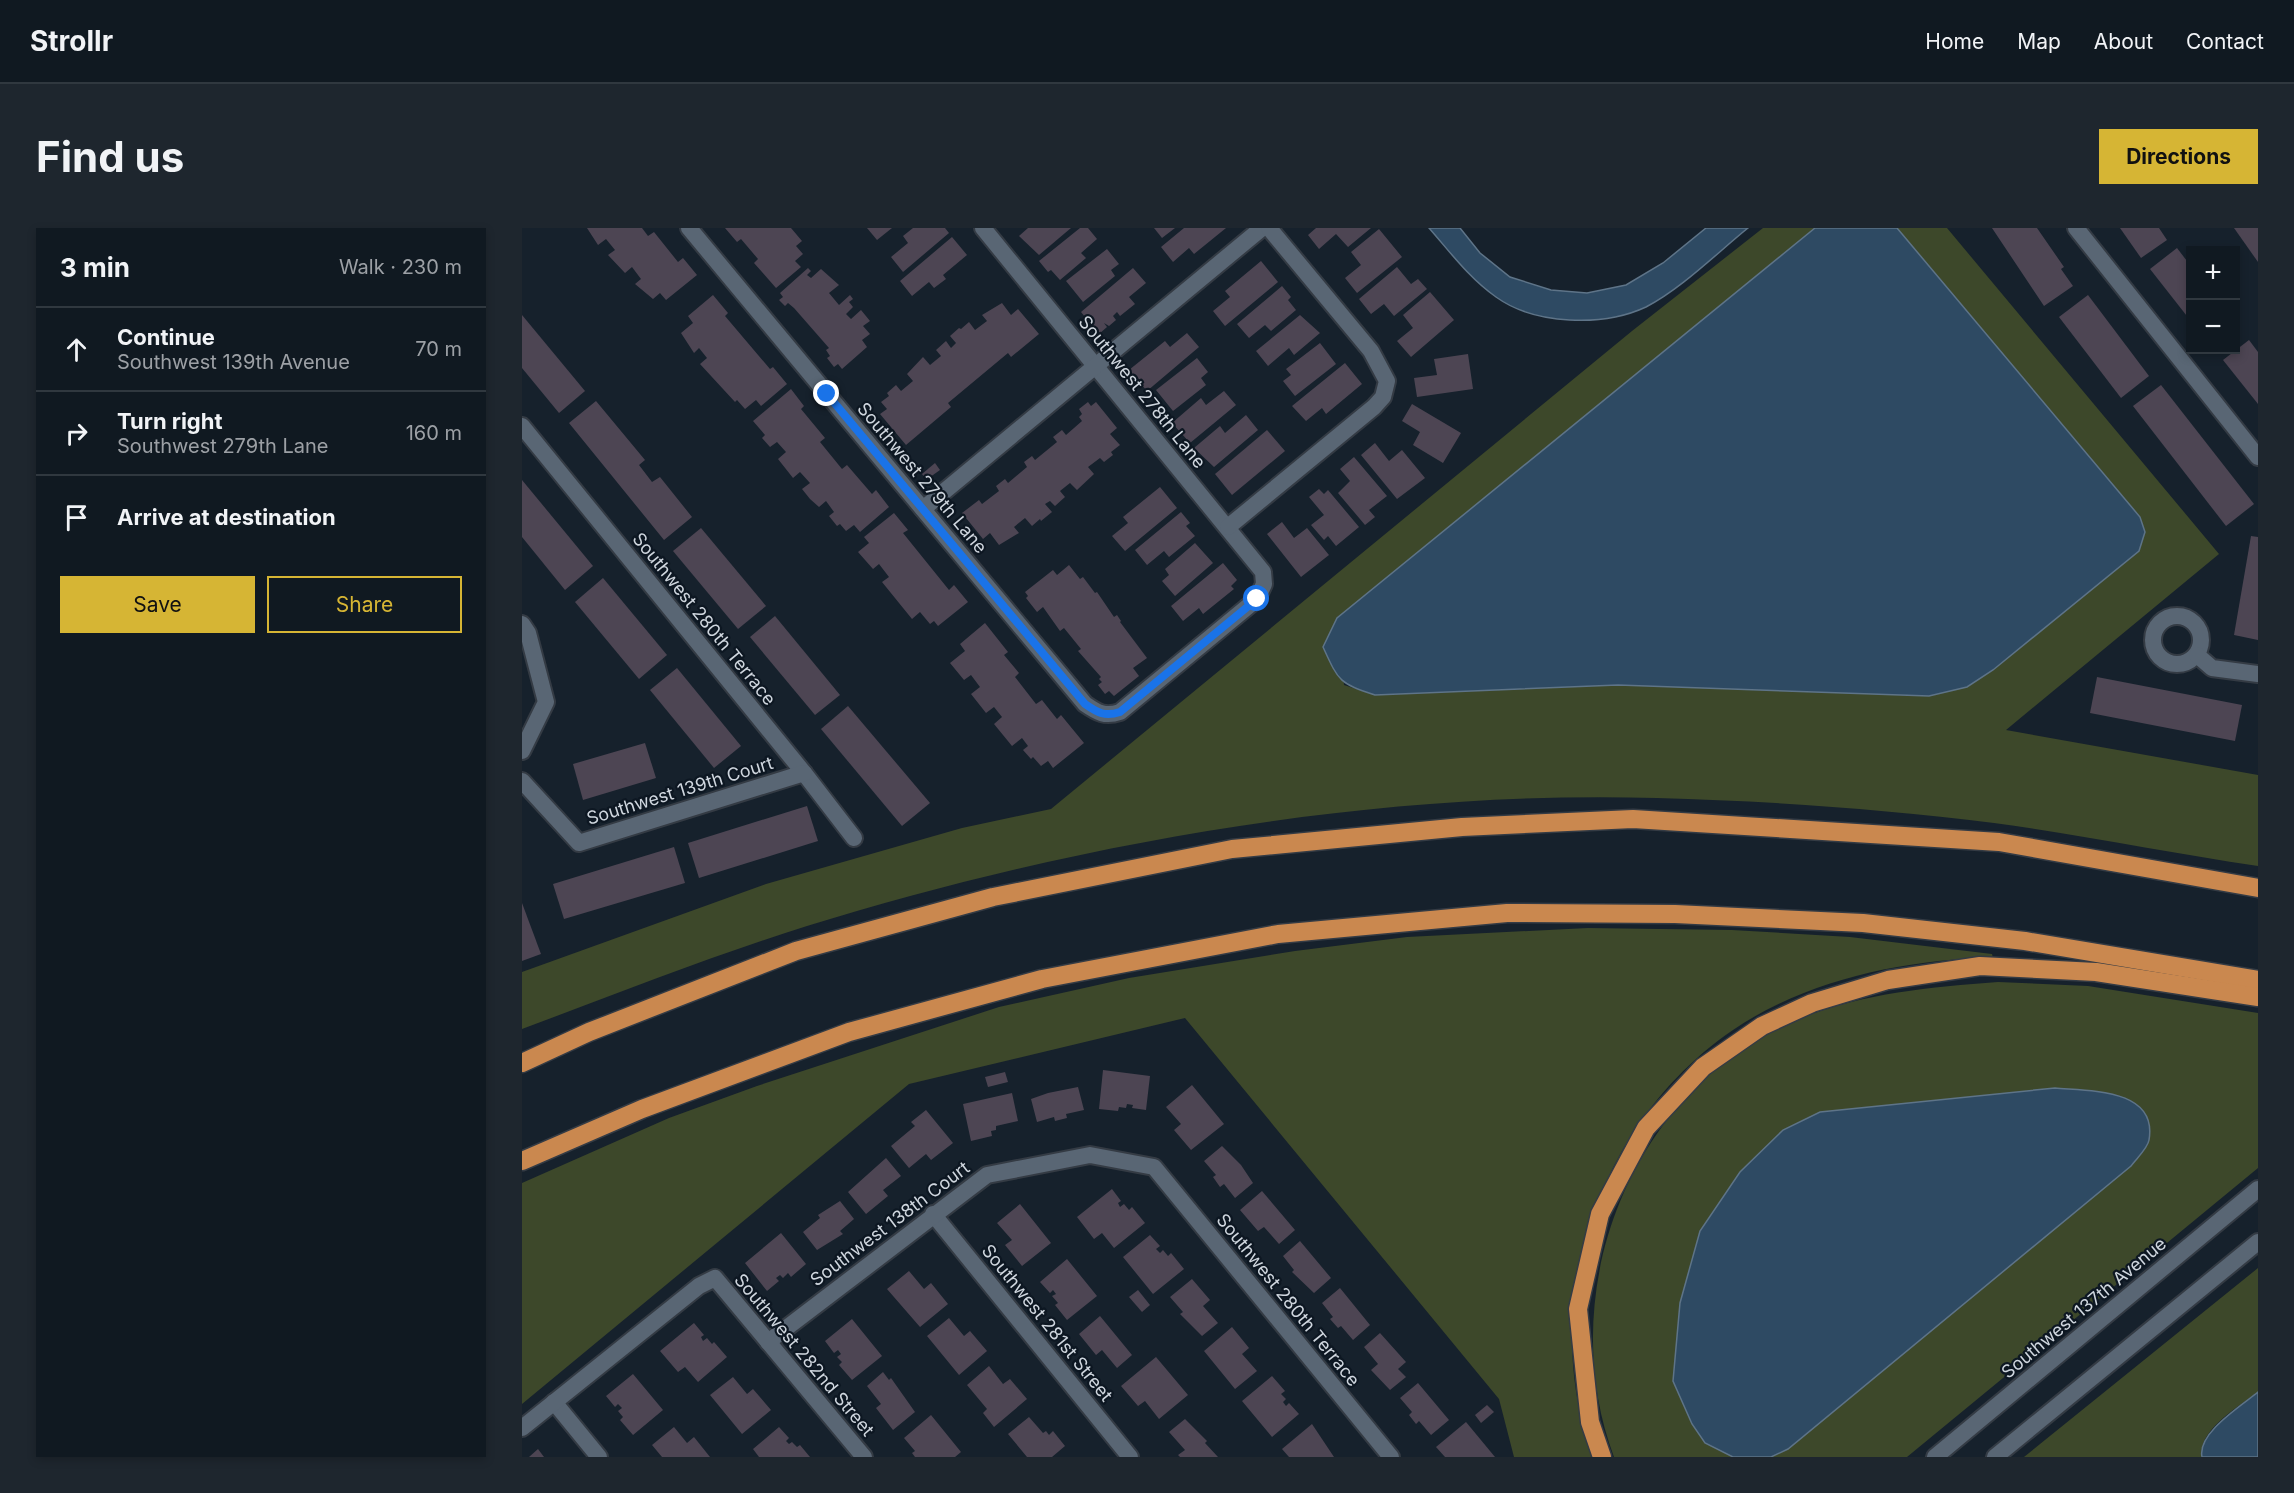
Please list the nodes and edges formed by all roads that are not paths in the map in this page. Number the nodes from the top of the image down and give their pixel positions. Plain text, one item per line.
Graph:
1 (689, 228) edge
2 (983, 228) edge
3 (1262, 228) edge
4 (1269, 228) edge
5 (2076, 228) edge
6 (1096, 366) junction
7 (522, 426) edge
8 (2258, 457) edge
9 (923, 509) junction
10 (1228, 527) junction
11 (1264, 584) joint
12 (522, 624) edge
13 (2197, 655) dead end
14 (2258, 674) edge
15 (522, 751) edge
16 (804, 773) junction
17 (522, 781) edge
18 (854, 838) dead end
19 (2258, 888) edge
20 (2258, 980) edge
21 (2258, 997) edge
22 (522, 1063) edge
23 (522, 1161) edge
24 (1154, 1167) joint
25 (2258, 1189) edge
26 (933, 1214) junction
27 (2258, 1242) edge
28 (768, 1342) junction
29 (554, 1402) junction
30 (522, 1428) edge
31 (599, 1457) edge
32 (864, 1457) edge
33 (1130, 1457) edge
34 (1391, 1457) edge
35 (1602, 1457) edge
36 (1935, 1457) edge
37 (1995, 1457) edge

1 - 9 street, Southwest 279th Lane
2 - 6 street, Southwest 278th Lane
3 - 6 street
4 - 10 street
5 - 8 street
6 - 9 street
6 - 10 street, Southwest 278th Lane
7 - 16 street, Southwest 280th Terrace
9 - 11 street, Southwest 279th Lane
10 - 11 street, Southwest 278th Lane
12 - 15 street
13 - 14 street
16 - 17 street, Southwest 139th Court
16 - 18 street, Southwest 280th Terrace
19 - 22 highway
20 - 23 highway
21 - 35 highway
24 - 26 street, Southwest 138th Court
24 - 34 street, Southwest 280th Terrace
25 - 36 street, Southwest 137th Avenue
26 - 28 street, Southwest 138th Court
26 - 33 street, Southwest 281st Street
27 - 37 street
28 - 29 street, Southwest 282nd Street
28 - 32 street, Southwest 282nd Street
29 - 30 street
29 - 31 street

